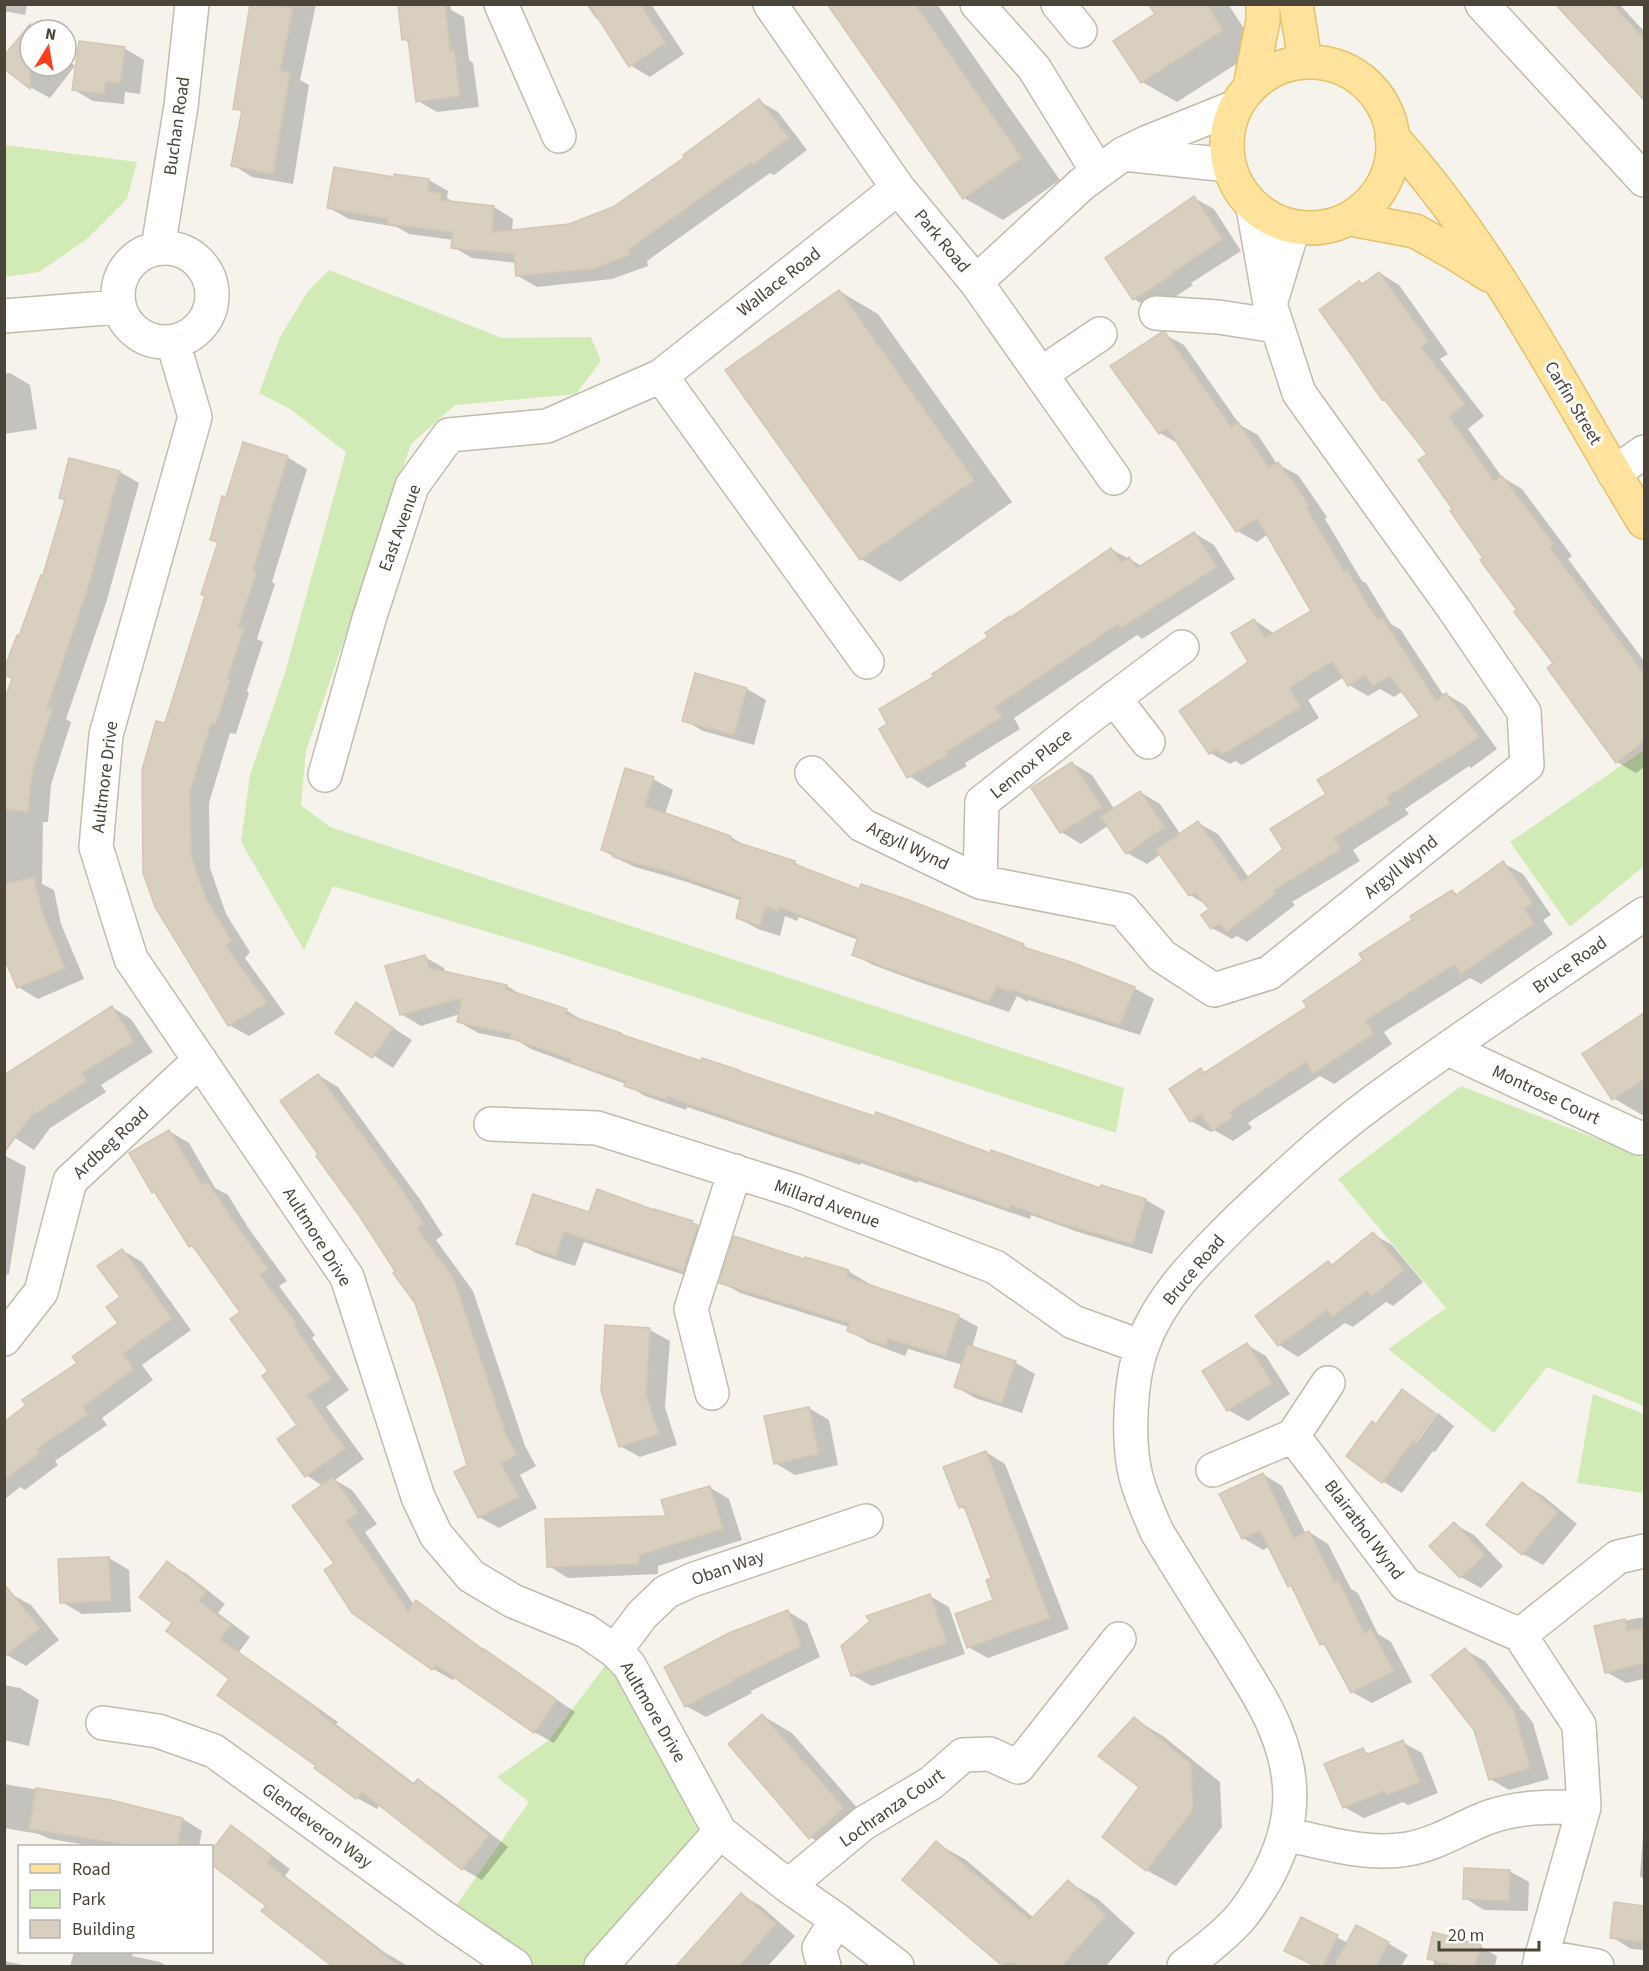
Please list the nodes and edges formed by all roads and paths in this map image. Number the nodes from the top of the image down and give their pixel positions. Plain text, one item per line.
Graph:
1 (192, 4) edge
2 (501, 4) edge
3 (770, 4) edge
4 (977, 4) edge
5 (1058, 4) edge
6 (1263, 4) edge
7 (1296, 4) edge
8 (1482, 4) edge
9 (1080, 32) dead end
10 (1305, 61) junction
11 (1242, 96) junction
12 (559, 136) dead end
13 (1392, 137) junction
14 (1110, 163) junction
15 (1228, 165) junction
16 (1644, 180) edge
17 (898, 188) junction
18 (1253, 207) junction
19 (1351, 219) junction
20 (1293, 228) junction
21 (158, 248) junction
22 (976, 282) junction
23 (1503, 284) junction
24 (118, 307) junction
25 (1156, 314) dead end
26 (1273, 315) junction
27 (4, 316) edge
28 (1100, 334) dead end
29 (173, 342) junction
30 (1041, 374) junction
31 (661, 376) junction
32 (1644, 452) edge
33 (1614, 473) junction
34 (1114, 478) dead end
35 (1644, 522) edge
36 (1182, 647) dead end
37 (867, 662) dead end
38 (1114, 698) junction
39 (1148, 742) dead end
40 (812, 773) dead end
41 (326, 775) dead end
42 (980, 882) junction
43 (1644, 914) edge
44 (1448, 1049) junction
45 (200, 1060) junction
46 (491, 1124) dead end
47 (1644, 1137) edge
48 (735, 1171) junction
49 (4, 1339) edge
50 (1142, 1347) junction
51 (1328, 1383) dead end
52 (712, 1393) dead end
53 (1293, 1436) junction
54 (1213, 1470) dead end
55 (866, 1521) dead end
56 (1644, 1551) edge
57 (1520, 1635) junction
58 (1119, 1639) dead end
59 (615, 1651) junction
60 (103, 1724) dead end
61 (1584, 1807) junction
62 (720, 1832) junction
63 (1286, 1833) junction
64 (788, 1886) junction
65 (837, 1920) junction
66 (1540, 1961) edge
67 (515, 1966) edge
68 (601, 1966) edge
69 (824, 1966) edge
70 (897, 1966) edge
71 (1184, 1966) edge
72 (1597, 1966) edge

1 - 21 street, Buchan Road
2 - 12 street
3 - 17 street, Park Road
4 - 14 street
5 - 9 street
6 - 11 main road
7 - 10 main road
8 - 16 street
10 - 11 main road
10 - 13 main road
11 - 14 street
11 - 15 main road
13 - 19 main road
13 - 23 main road, Carfin Street
14 - 15 street
14 - 22 street
15 - 18 main road
17 - 22 street, Park Road
17 - 31 street, Wallace Road
18 - 20 main road
18 - 26 street, Argyll Wynd
19 - 20 main road
19 - 23 main road, Carfin Street
20 - 26 street
21 - 24 street
21 - 29 street
22 - 30 street, Park Road
23 - 33 main road, Carfin Street
24 - 27 street
24 - 29 street
25 - 26 street
26 - 42 street, Argyll Wynd
28 - 30 street
29 - 45 street, Aultmore Drive
30 - 34 street, Park Road
31 - 37 street
31 - 41 street, East Avenue
32 - 33 street
33 - 35 main road, Carfin Street
36 - 38 street, Lennox Place
38 - 39 street
38 - 42 street, Lennox Place
40 - 42 street, Argyll Wynd
43 - 44 street, Bruce Road
44 - 47 street, Montrose Court
44 - 50 street, Bruce Road
45 - 49 street, Ardbeg Road
45 - 59 street, Aultmore Drive
46 - 48 street, Millard Avenue
48 - 50 street, Millard Avenue
48 - 52 street
50 - 63 street, Bruce Road
51 - 53 street
53 - 54 street
53 - 57 street, Blairathol Wynd
55 - 59 street, Oban Way
56 - 57 street
57 - 61 street
58 - 64 street, Lochranza Court
59 - 62 street, Aultmore Drive
60 - 67 street, Glendeveron Way
61 - 63 street
61 - 66 street
62 - 64 street, Aultmore Drive
62 - 68 street
63 - 71 street, Bruce Road
64 - 65 street, Aultmore Drive
65 - 69 street
65 - 70 street, Aultmore Drive
66 - 72 street

